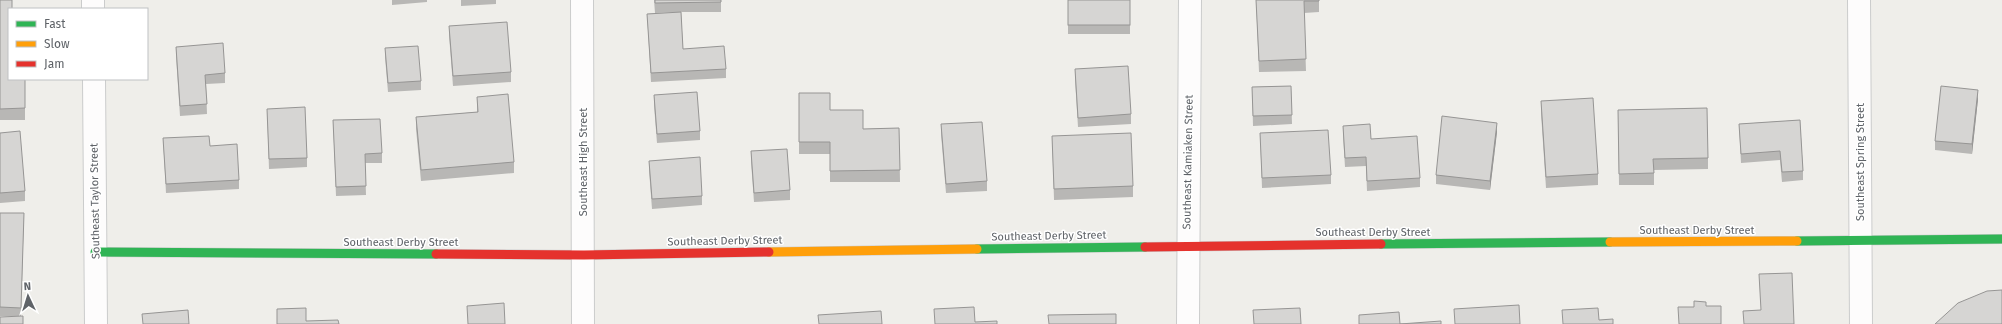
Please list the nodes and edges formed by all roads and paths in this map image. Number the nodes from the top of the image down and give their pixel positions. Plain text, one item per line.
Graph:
1 (582, 0) edge
2 (1190, 0) edge
3 (1859, 0) edge
4 (94, 80) edge
5 (2002, 239) edge
6 (1861, 240) junction
7 (1187, 246) junction
8 (96, 252) junction
9 (584, 255) junction
10 (96, 324) edge
11 (583, 324) edge
12 (1188, 324) edge
13 (1860, 324) edge

1 - 9 street, Southeast High Street
2 - 7 street, Southeast Kamiaken Street
3 - 6 street, Southeast Spring Street
4 - 8 street, Southeast Taylor Street
5 - 6 street, Southeast Derby Street
6 - 7 street, Southeast Derby Street
6 - 13 street, Southeast Spring Street
7 - 9 street, Southeast Derby Street
7 - 12 street, Southeast Kamiaken Street
8 - 9 street, Southeast Derby Street
8 - 10 street, Southeast Taylor Street
9 - 11 street, Southeast High Street

